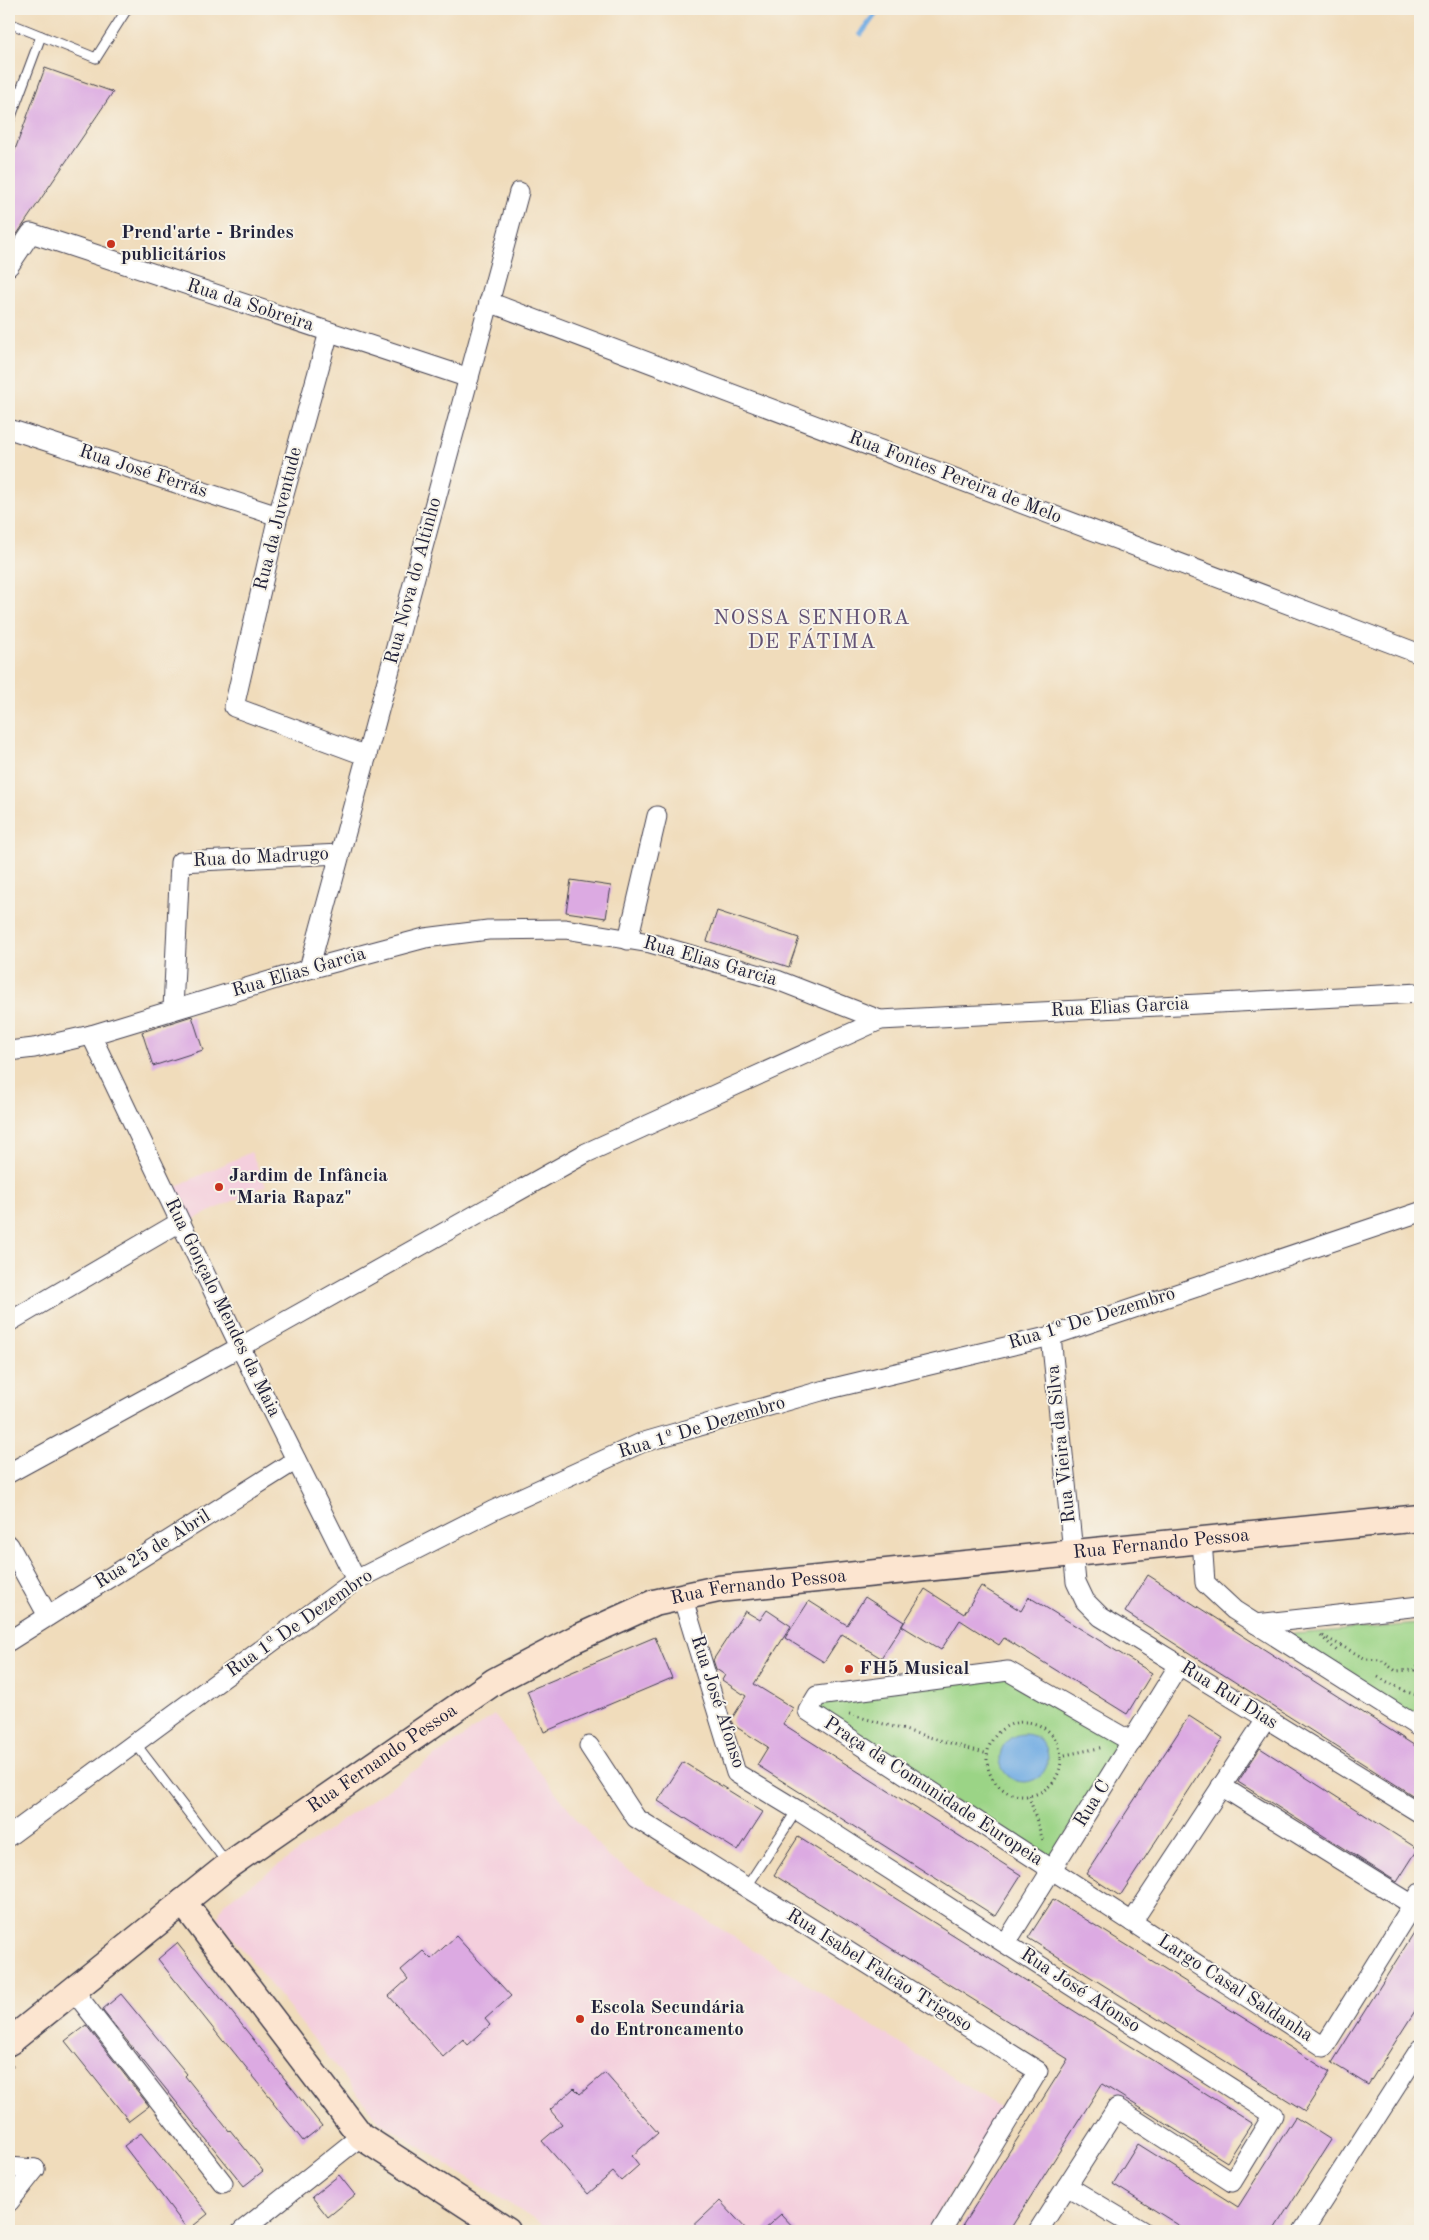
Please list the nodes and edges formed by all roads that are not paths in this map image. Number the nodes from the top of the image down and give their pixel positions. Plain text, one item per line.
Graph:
1 (127, 9) edge
2 (9, 23) edge
3 (40, 36) junction
4 (9, 122) edge
5 (518, 192) dead end
6 (9, 266) edge
7 (489, 302) junction
8 (329, 332) junction
9 (469, 378) junction
10 (9, 429) edge
11 (278, 516) junction
12 (1420, 654) edge
13 (367, 756) junction
14 (657, 816) dead end
15 (340, 854) junction
16 (628, 940) junction
17 (308, 969) junction
18 (1420, 993) edge
19 (173, 1009) junction
20 (880, 1020) junction
21 (91, 1035) junction
22 (9, 1051) edge
23 (1420, 1212) edge
24 (180, 1222) junction
25 (9, 1322) edge
26 (1051, 1336) junction
27 (240, 1347) junction
28 (296, 1460) junction
29 (9, 1473) edge
30 (1420, 1518) edge
31 (1202, 1540) junction
32 (9, 1545) edge
33 (1072, 1553) junction
34 (356, 1580) junction
35 (682, 1596) junction
36 (1420, 1606) edge
37 (48, 1616) junction
38 (1256, 1624) junction
39 (9, 1641) edge
40 (1179, 1665) junction
41 (1266, 1719) junction
42 (1420, 1728) edge
43 (135, 1742) junction
44 (1132, 1742) junction
45 (588, 1746) dead end
46 (1221, 1786) junction
47 (796, 1810) junction
48 (1420, 1814) edge
49 (9, 1836) edge
50 (229, 1865) junction
51 (1052, 1870) junction
52 (746, 1888) junction
53 (1416, 1899) edge
54 (183, 1902) junction
55 (1132, 1922) junction
56 (1006, 1943) junction
57 (74, 1990) junction
58 (9, 2042) edge
59 (1420, 2049) edge
60 (361, 2136) junction
61 (9, 2167) edge
62 (223, 2183) dead end
63 (1067, 2186) junction
64 (9, 2202) edge
65 (498, 2229) edge
66 (242, 2231) edge
67 (941, 2231) edge
68 (1038, 2231) edge
69 (1142, 2231) edge
70 (1303, 2231) edge

1 - 3 lane
2 - 3 lane
3 - 4 lane
5 - 7 street, Rua Nova do Altinho
6 - 8 street, Rua da Sobreira
7 - 9 street, Rua Nova do Altinho
7 - 12 street, Rua Fontes Pereira de Melo
8 - 9 street, Rua da Sobreira
8 - 11 street, Rua da Juventude
9 - 13 street, Rua Nova do Altinho
10 - 11 street, Rua José Ferrás
11 - 13 street, Rua da Juventude
13 - 15 street, Rua Nova do Altinho
14 - 16 street
15 - 17 street, Rua Nova do Altinho
15 - 19 street, Rua do Madrugo
16 - 17 street, Rua Elias Garcia
16 - 20 street, Rua Elias Garcia
17 - 19 street, Rua Elias Garcia
18 - 20 street, Rua Elias Garcia
19 - 21 street, Rua Elias Garcia
20 - 27 street
21 - 22 street, Rua Elias Garcia
21 - 24 street, Rua Gonçalo Mendes da Maia
23 - 26 street, Rua 1º De Dezembro
24 - 25 street
24 - 27 street, Rua Gonçalo Mendes da Maia
26 - 33 street, Rua Vieira da Silva
26 - 34 street, Rua 1º De Dezembro
27 - 28 street, Rua Gonçalo Mendes da Maia
27 - 29 street
28 - 34 street, Rua Gonçalo Mendes da Maia
28 - 37 street, Rua 25 de Abril
30 - 31 street, Rua Fernando Pessoa
31 - 33 street, Rua Fernando Pessoa
31 - 38 street
32 - 37 street
33 - 35 street, Rua Fernando Pessoa
33 - 40 street, Rua Rui Dias
34 - 43 street, Rua 1º De Dezembro
35 - 47 street, Rua José Afonso
35 - 50 street, Rua Fernando Pessoa
36 - 38 street
37 - 39 street, Rua 25 de Abril
38 - 42 street
40 - 41 street, Rua Rui Dias
40 - 44 street, Rua C
41 - 46 street
41 - 48 street, Rua Rui Dias
43 - 49 street, Rua 1º De Dezembro
43 - 50 lane
44 - 51 street, Rua C
44 - 51 street, Praça da Comunidade Europeia
45 - 52 street, Rua Isabel Falcão Trigoso
46 - 53 street, Largo Casal Saldanha
46 - 55 street
47 - 52 lane
47 - 56 street, Rua José Afonso
50 - 54 street, Rua Fernando Pessoa
51 - 55 street, Largo Casal Saldanha
51 - 56 street, Rua C
52 - 67 street, Rua Isabel Falcão Trigoso
53 - 55 street, Largo Casal Saldanha
54 - 57 street, Rua Fernando Pessoa
54 - 60 street
56 - 63 street, Rua José Afonso
57 - 58 street, Rua Fernando Pessoa
57 - 62 street
59 - 70 street
60 - 65 street
60 - 66 street
61 - 64 street
63 - 68 street, Rua José Afonso
63 - 69 street

